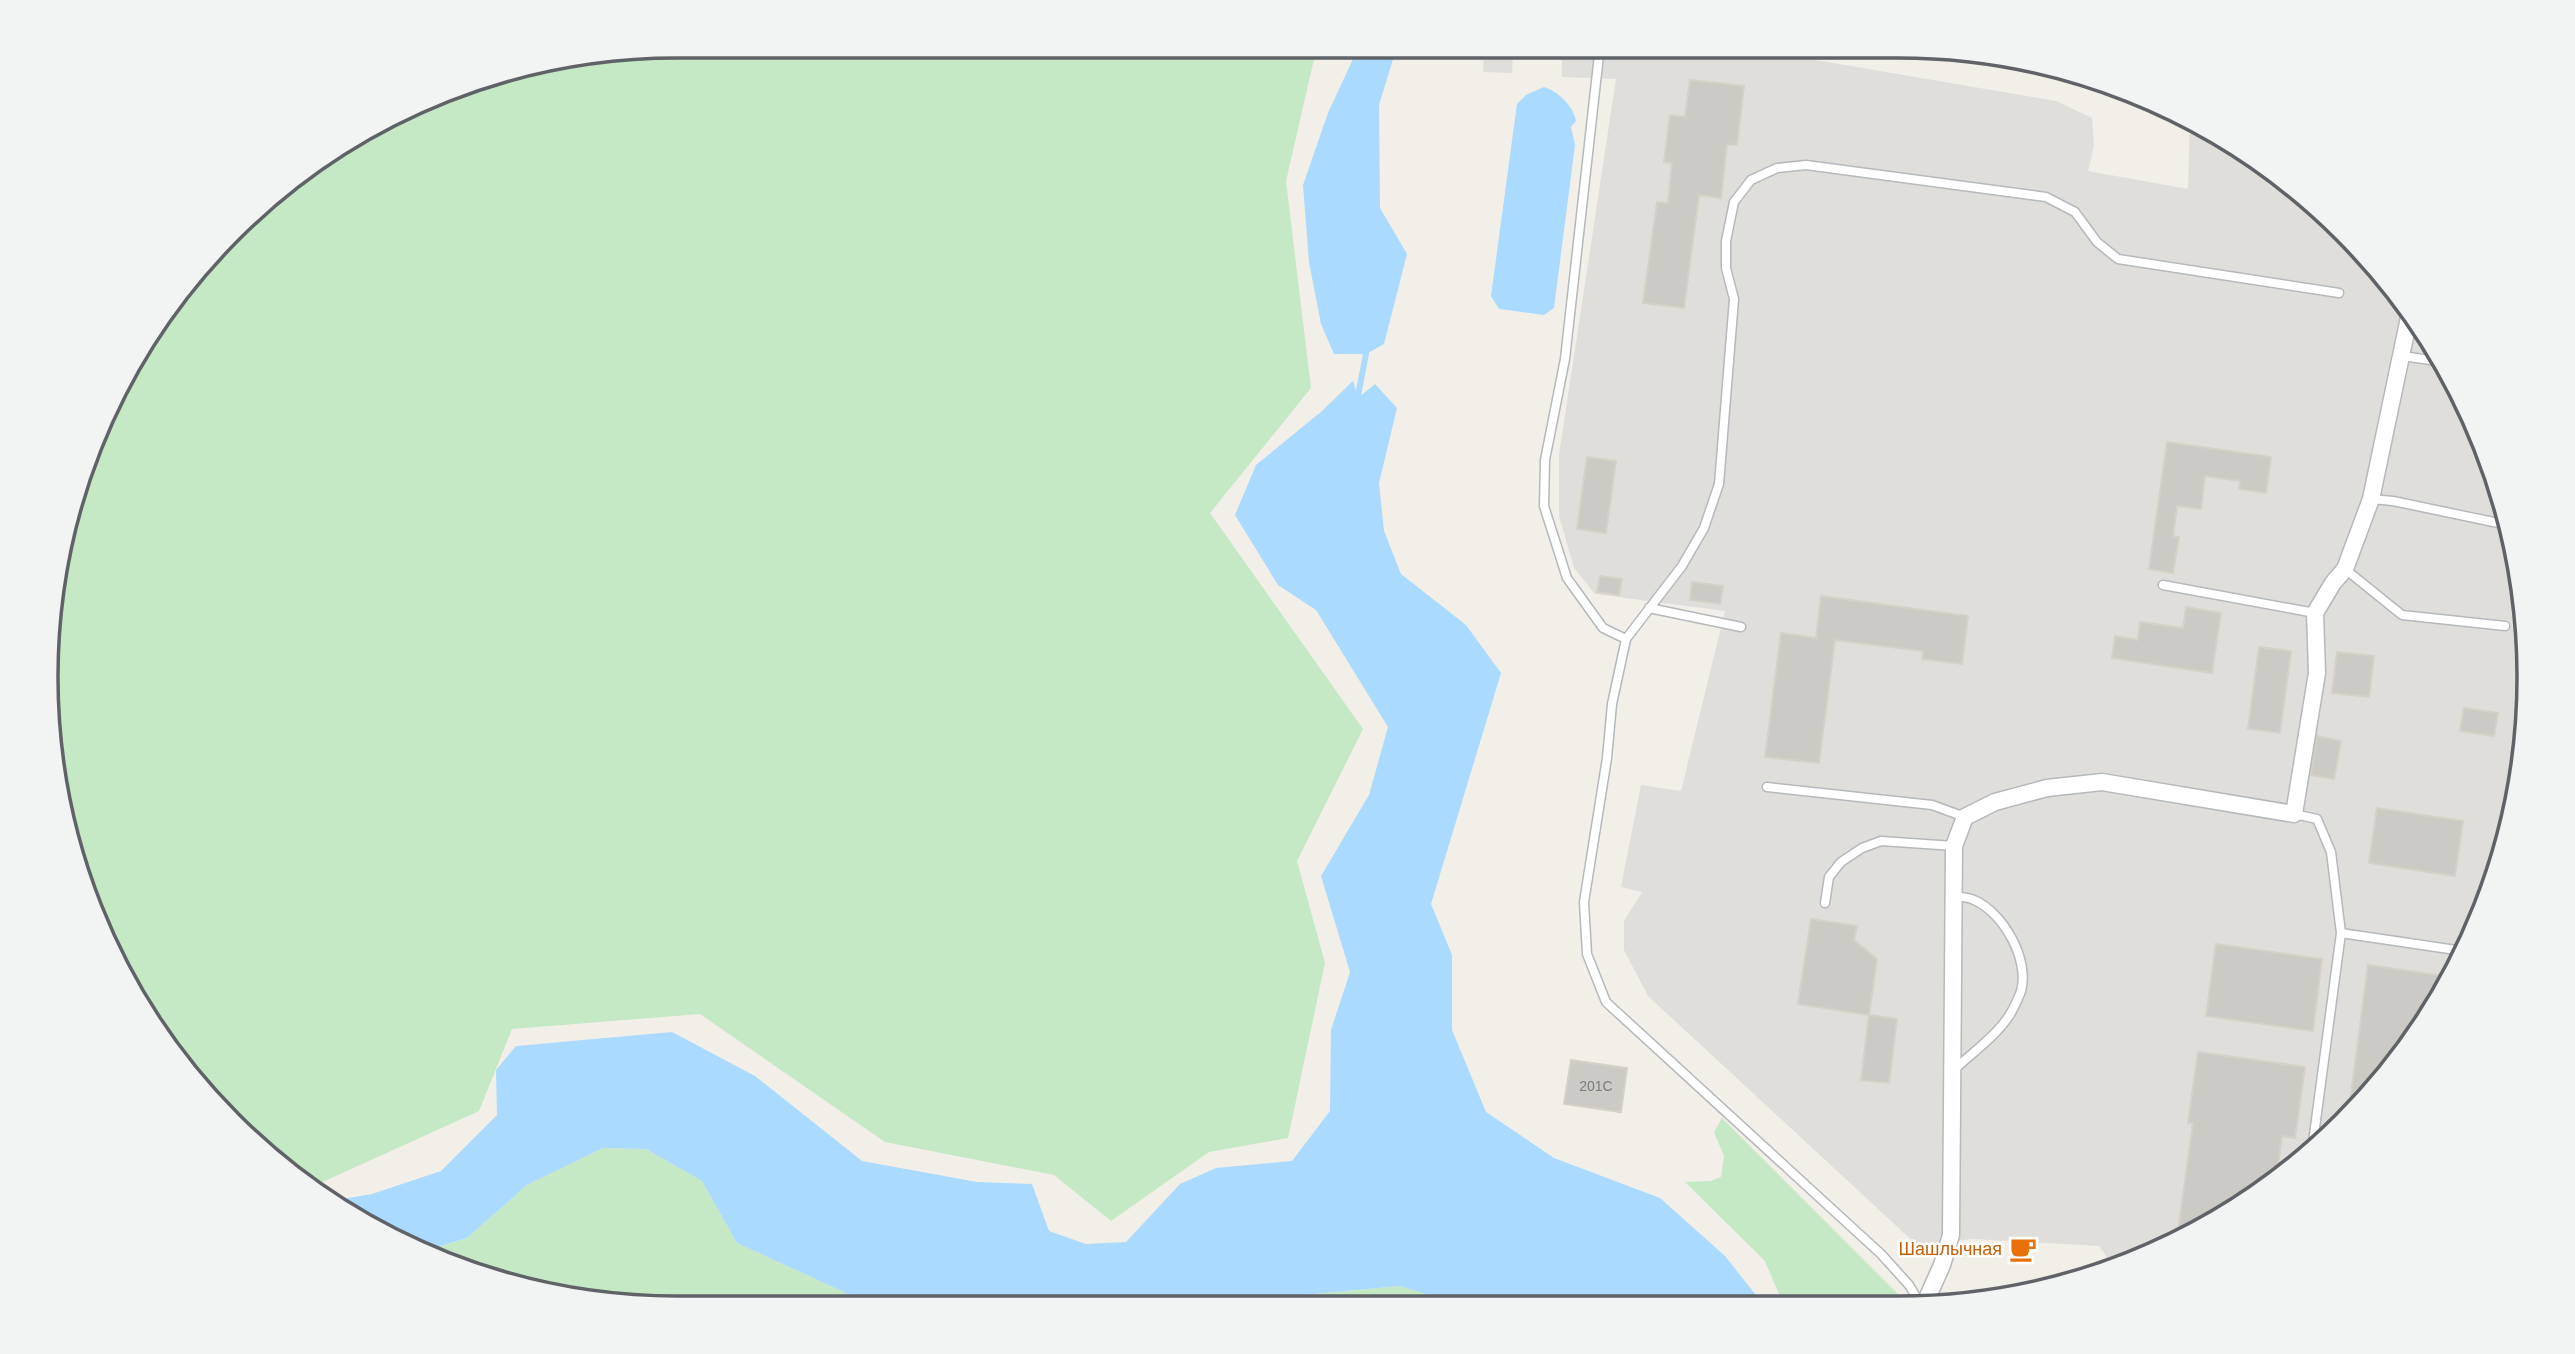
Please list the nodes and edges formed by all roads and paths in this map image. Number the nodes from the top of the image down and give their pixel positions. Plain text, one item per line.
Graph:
1 (1599, 58) edge
2 (2339, 293) dead end
3 (2408, 326) edge
4 (2402, 356) junction
5 (2430, 360) edge
6 (2371, 499) junction
7 (2497, 523) edge
8 (2345, 569) junction
9 (2163, 585) dead end
10 (1649, 608) junction
11 (2315, 613) junction
12 (1741, 626) dead end
13 (2505, 626) dead end
14 (1626, 639) junction
15 (1767, 787) dead end
16 (2294, 814) junction
17 (1965, 817) junction
18 (1954, 846) junction
19 (1953, 896) junction
20 (1825, 903) dead end
21 (2341, 933) junction
22 (2454, 950) edge
23 (1953, 1070) junction
24 (2314, 1136) edge
25 (1928, 1295) edge
26 (1915, 1296) edge

1 - 14 lane
2 - 10 lane
3 - 4 street
4 - 5 lane
4 - 6 street
6 - 7 lane
6 - 8 street
8 - 11 street
8 - 13 lane
9 - 11 lane
10 - 12 lane
10 - 14 lane
11 - 16 street
14 - 26 lane
15 - 17 lane
16 - 17 street
16 - 21 lane
17 - 18 street
18 - 19 street
18 - 20 lane
19 - 23 street
19 - 23 lane
21 - 22 lane
21 - 24 lane
23 - 25 street

